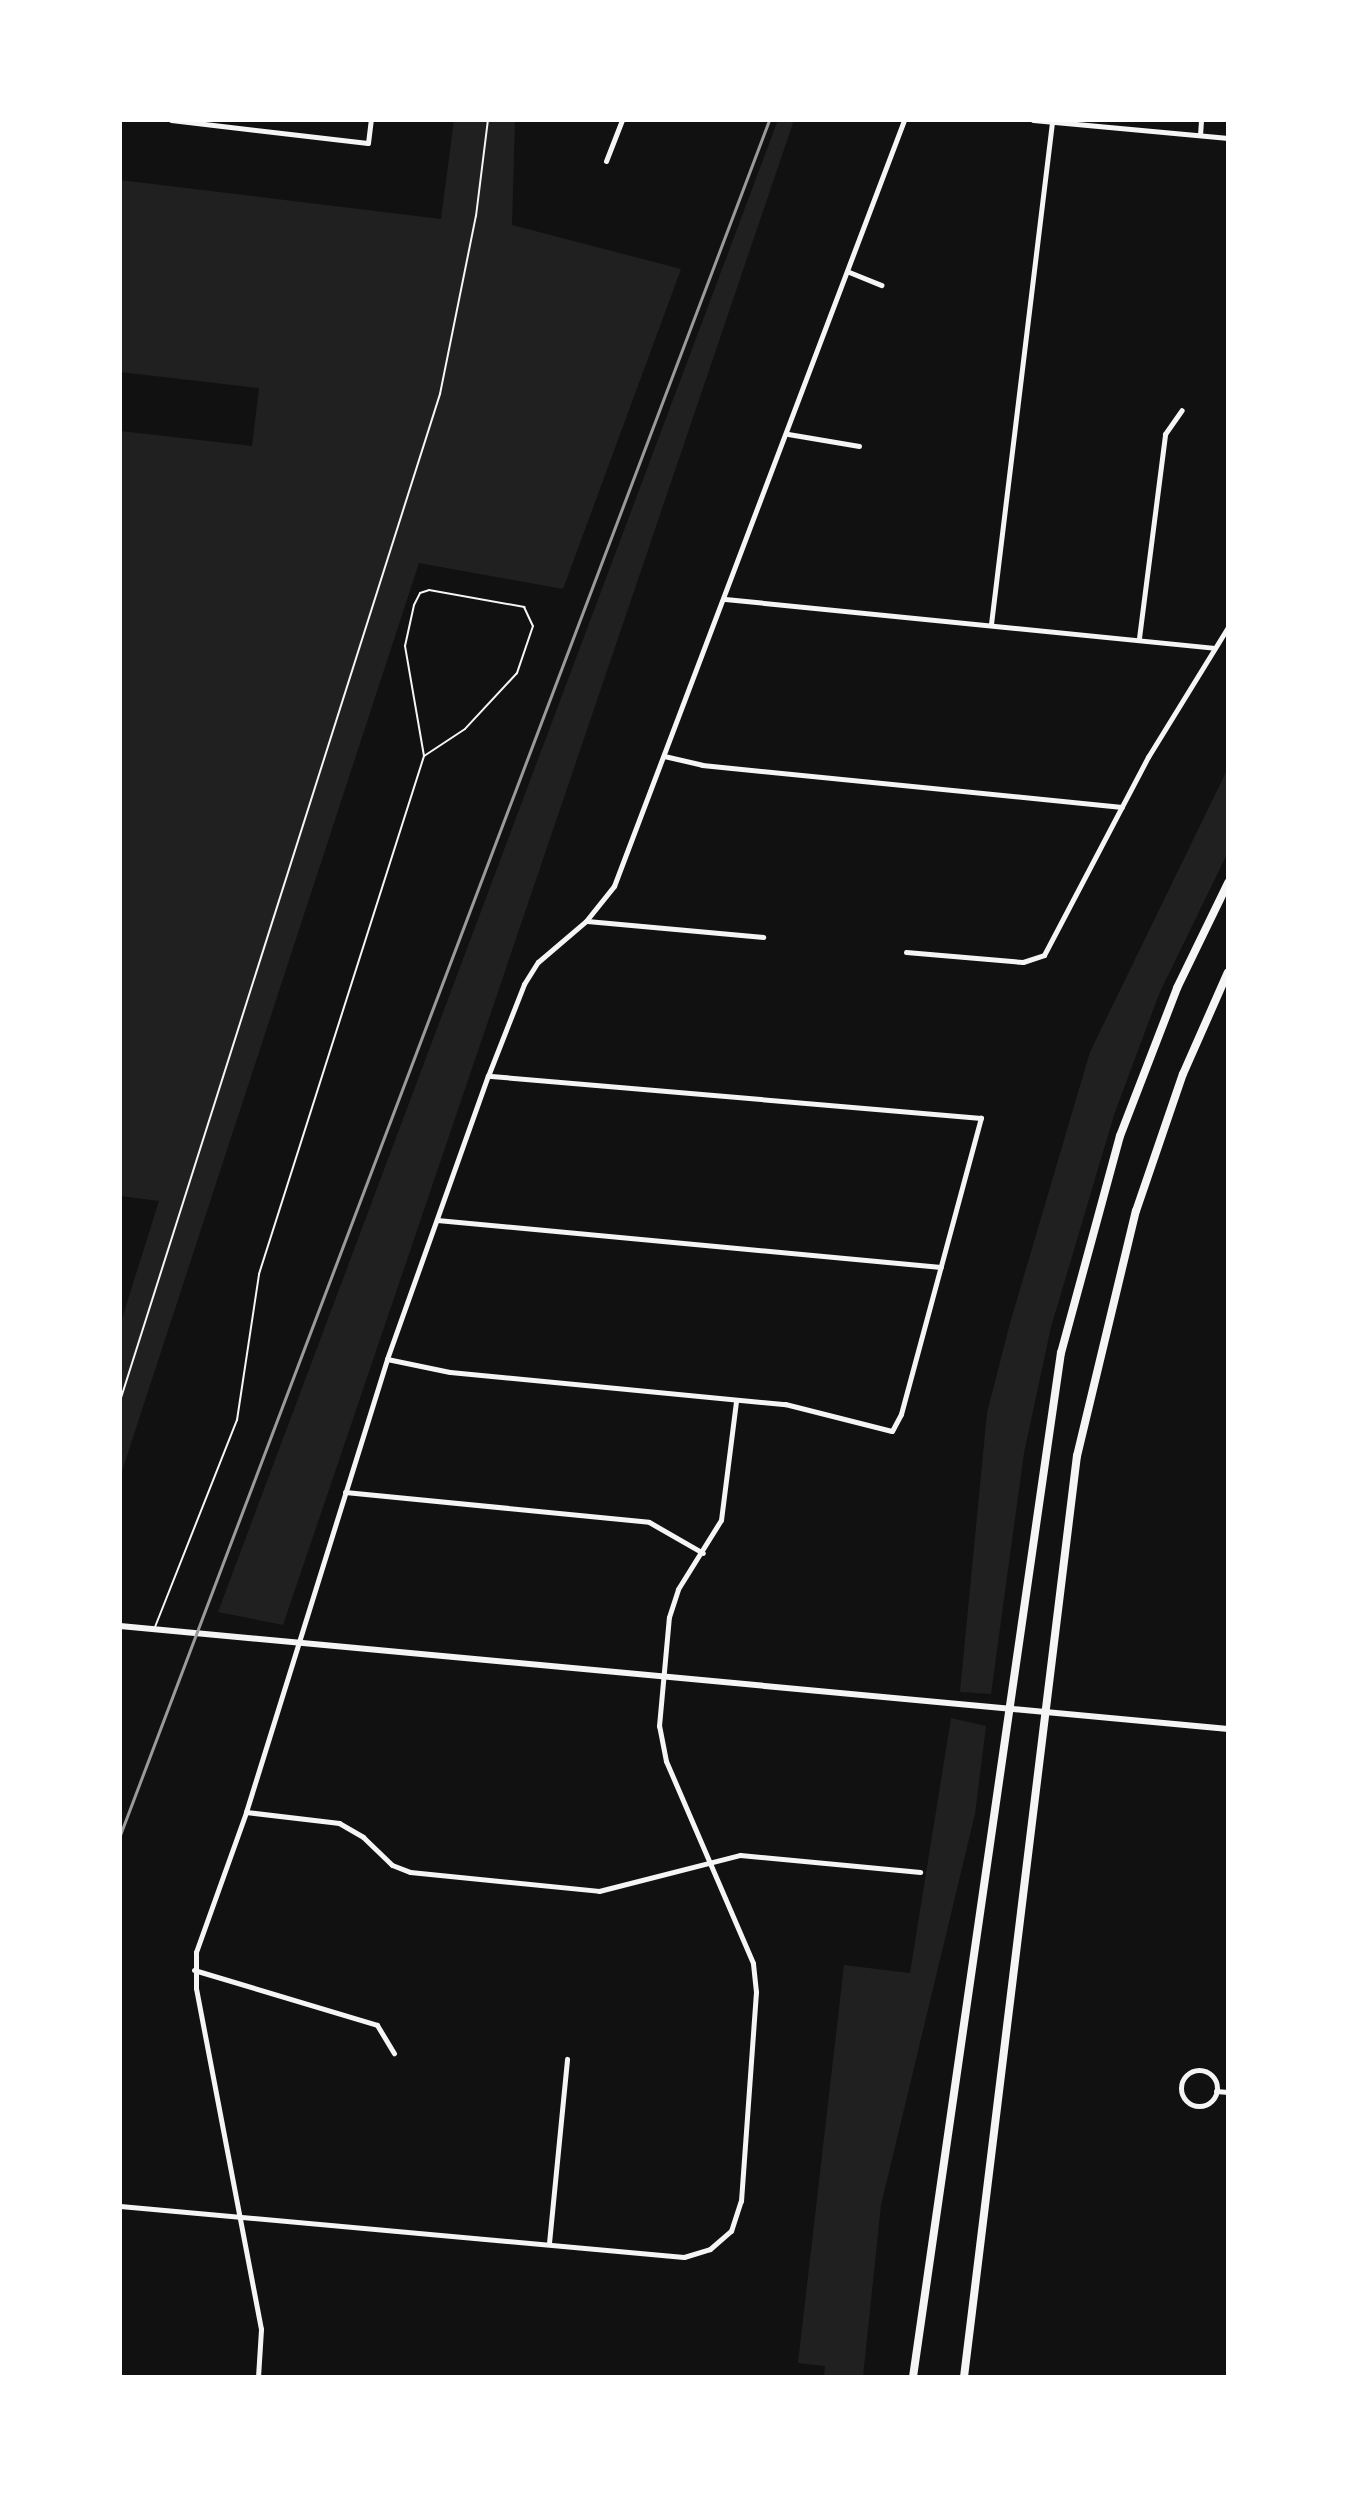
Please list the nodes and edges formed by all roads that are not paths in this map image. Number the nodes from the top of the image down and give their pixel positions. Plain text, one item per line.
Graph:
1 (371, 120) edge
2 (622, 120) edge
3 (904, 120) edge
4 (1033, 120) edge
5 (1201, 120) edge
6 (171, 122) edge
7 (1052, 122) edge
8 (1200, 135) junction
9 (1228, 138) edge
10 (606, 161) dead end
11 (849, 272) junction
12 (881, 285) dead end
13 (1182, 410) dead end
14 (788, 434) junction
15 (859, 446) dead end
16 (725, 599) junction
17 (991, 624) junction
18 (1228, 627) edge
19 (1139, 638) junction
20 (1215, 648) junction
21 (424, 756) junction
22 (664, 756) junction
23 (1122, 807) junction
24 (1228, 883) edge
25 (586, 921) junction
26 (763, 937) dead end
27 (906, 952) dead end
28 (1228, 972) edge
29 (488, 1076) junction
30 (437, 1220) junction
31 (941, 1267) junction
32 (387, 1359) junction
33 (736, 1401) junction
34 (345, 1492) junction
35 (703, 1553) junction
36 (120, 1626) edge
37 (155, 1628) junction
38 (300, 1640) junction
39 (663, 1674) junction
40 (1228, 1729) edge
41 (246, 1812) junction
42 (710, 1862) junction
43 (920, 1872) dead end
44 (194, 1970) junction
45 (394, 2053) dead end
46 (567, 2059) dead end
47 (1216, 2091) junction
48 (1228, 2092) edge
49 (120, 2206) edge
50 (240, 2219) junction
51 (549, 2243) junction
52 (137, 2377) edge
53 (175, 2377) edge
54 (258, 2377) edge
55 (913, 2377) edge
56 (964, 2377) edge

1 - 6 street
2 - 10 street
3 - 11 street
4 - 7 street
5 - 8 street
7 - 8 street
7 - 17 street
8 - 9 street
11 - 12 street
11 - 14 street
13 - 19 street
14 - 15 street
14 - 16 street
16 - 17 street
16 - 22 street
17 - 19 street
18 - 20 street
19 - 20 street
20 - 23 street
21 - 21 lane
21 - 37 lane
22 - 23 street
22 - 25 street
23 - 27 street
24 - 55 highway
25 - 26 street
25 - 29 street
28 - 56 highway
29 - 30 street
29 - 31 street
30 - 31 street
30 - 32 street
31 - 33 street
32 - 33 street
32 - 34 street
33 - 35 street
34 - 35 street
34 - 38 street
35 - 39 street
36 - 37 street
37 - 38 street
38 - 39 street
38 - 41 street
39 - 40 street
39 - 42 street
41 - 42 street
41 - 44 street
42 - 43 street
42 - 51 street
44 - 45 street
44 - 50 street
46 - 51 street
47 - 47 street
47 - 48 street
49 - 50 street
50 - 51 street
50 - 54 street
52 - 53 street

